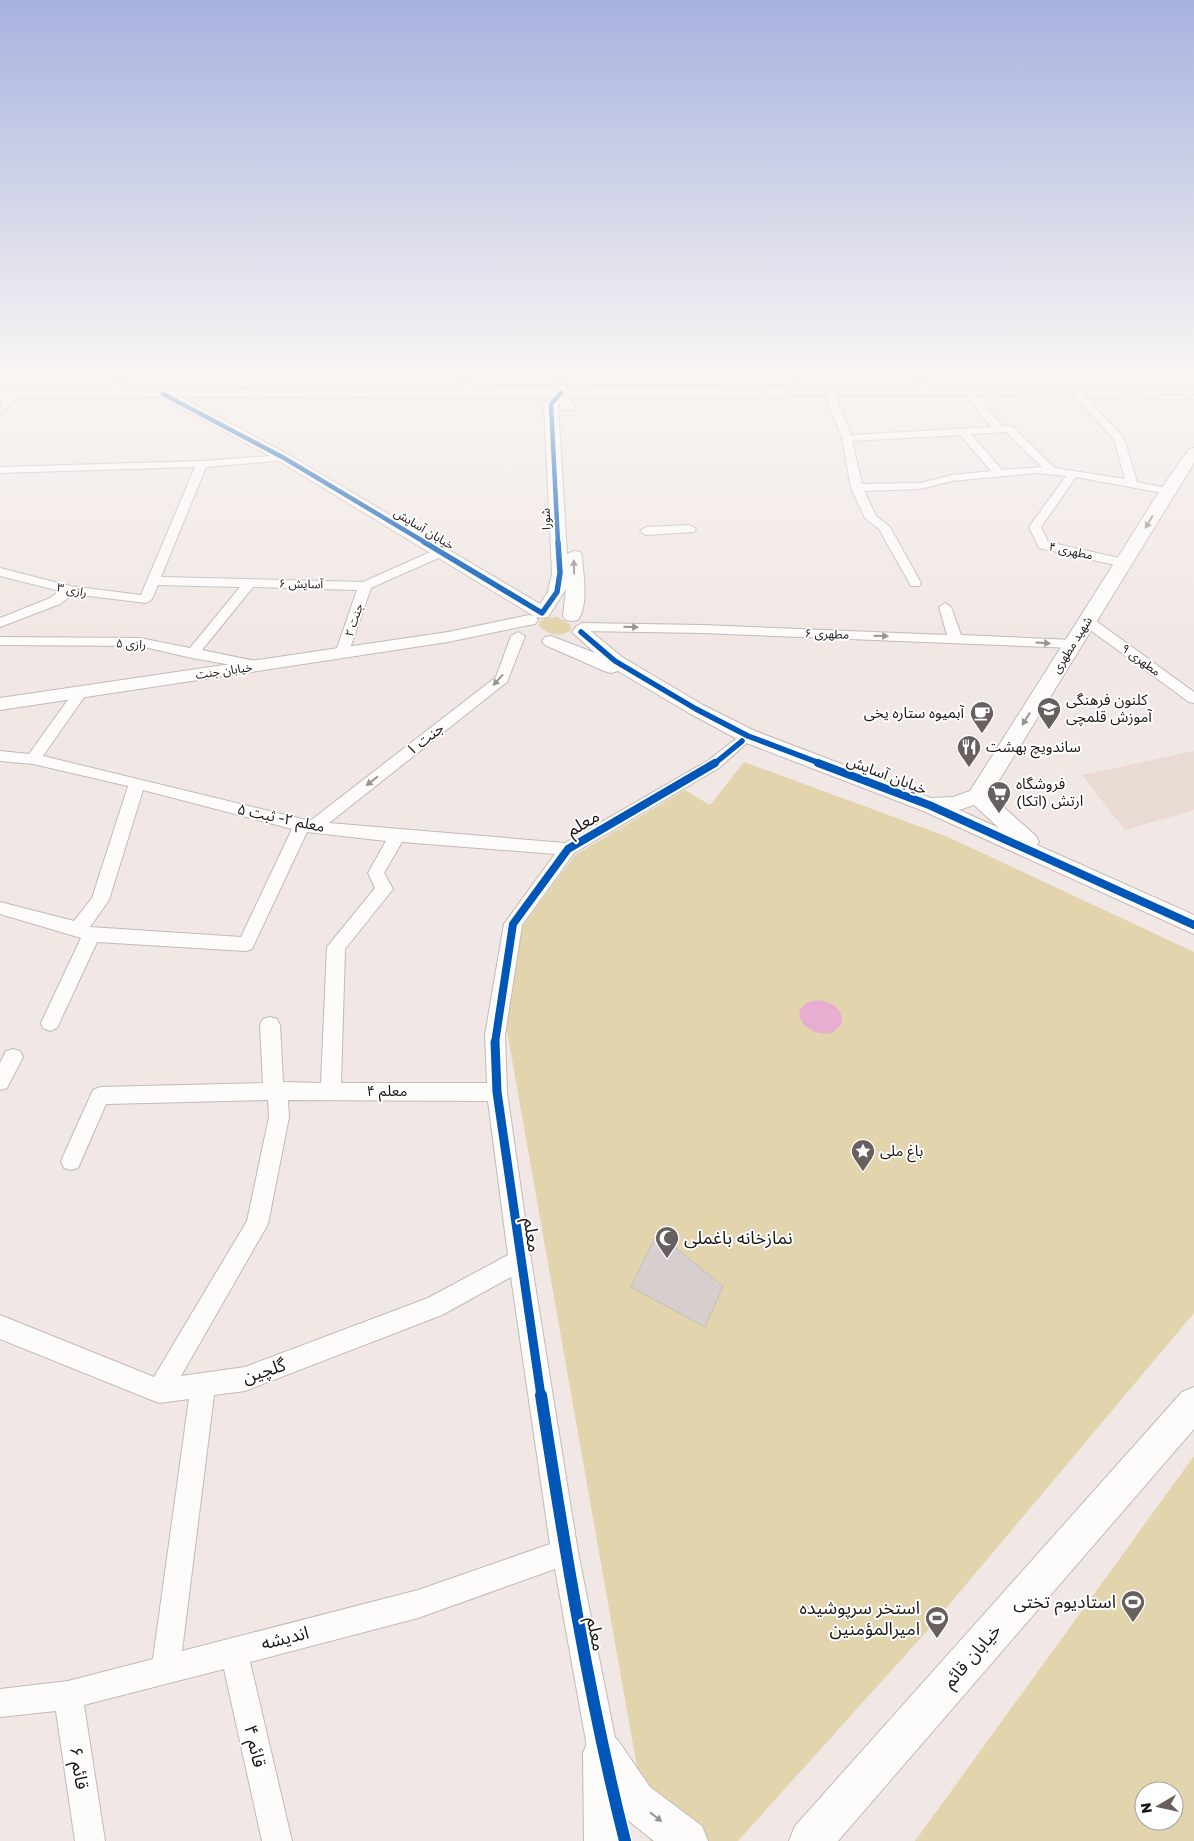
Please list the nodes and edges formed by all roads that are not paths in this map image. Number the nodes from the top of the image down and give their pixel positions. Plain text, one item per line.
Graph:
1 (276, 454) edge
2 (554, 454) edge
3 (849, 454) edge
4 (982, 454) edge
5 (1035, 454) edge
6 (1123, 454) edge
7 (1193, 454) edge
8 (284, 458) junction
9 (202, 464) junction
10 (0, 470) edge
11 (1052, 471) junction
12 (999, 473) junction
13 (1073, 473) junction
14 (1132, 484) junction
15 (857, 488) junction
16 (1168, 491) junction
17 (690, 528) dead end
18 (646, 531) dead end
19 (573, 533) dead end
20 (441, 552) junction
21 (1124, 563) junction
22 (0, 572) edge
23 (154, 581) junction
24 (250, 583) junction
25 (915, 584) dead end
26 (365, 586) junction
27 (70, 590) junction
28 (945, 607) dead end
29 (535, 616) junction
30 (1088, 621) junction
31 (0, 623) edge
32 (578, 625) junction
33 (518, 636) junction
34 (448, 637) junction
35 (545, 638) junction
36 (955, 639) junction
37 (0, 641) edge
38 (1073, 644) junction
39 (192, 654) junction
40 (342, 654) junction
41 (260, 666) junction
42 (80, 693) junction
43 (1194, 699) edge
44 (0, 704) edge
45 (742, 741) junction
46 (0, 756) edge
47 (33, 759) junction
48 (137, 784) junction
49 (978, 796) junction
50 (928, 805) junction
51 (954, 818) junction
52 (307, 826) junction
53 (397, 836) junction
54 (568, 849) junction
55 (1049, 860) junction
56 (0, 908) edge
57 (1194, 925) edge
58 (85, 932) junction
59 (50, 1023) dead end
60 (270, 1025) dead end
61 (14, 1057) dead end
62 (0, 1082) edge
63 (331, 1090) junction
64 (278, 1091) junction
65 (497, 1092) junction
66 (71, 1161) dead end
67 (520, 1260) junction
68 (0, 1327) edge
69 (203, 1385) junction
70 (159, 1391) junction
71 (1194, 1404) edge
72 (565, 1552) junction
73 (234, 1651) junction
74 (166, 1670) junction
75 (68, 1695) junction
76 (0, 1703) edge
77 (603, 1753) junction
78 (90, 1841) edge
79 (277, 1841) edge
80 (605, 1841) edge
81 (625, 1841) edge
82 (687, 1841) edge
83 (810, 1841) edge

1 - 8 street, خیابان آسایش
2 - 29 street, شورا
3 - 15 street
4 - 12 street
5 - 11 street
6 - 14 street
7 - 16 street, شهید مطهری
8 - 9 street
8 - 20 street, خیابان آسایش
9 - 10 street
9 - 23 street
11 - 12 street
11 - 13 street
12 - 15 street
13 - 14 street
13 - 21 street, مطهری ۴
14 - 16 street
15 - 25 street
16 -> 21 street, شهید مطهری
17 - 18 street
32 -> 19 street, شورا
20 - 26 street, آسایش ۶
20 - 29 street, خیابان آسایش
21 - 30 street, شهید مطهری
22 - 27 street, رازی ۳
23 - 24 street, آسایش ۶
23 - 27 street, رازی ۳
24 - 26 street, آسایش ۶
24 - 39 street
26 - 40 street, جنت ۲
27 - 31 street
28 - 36 street
29 - 32 street, خیابان جنت
29 - 34 street, خیابان جنت
29 - 35 street
30 - 38 street, شهید مطهری
30 - 43 street, مطهری ۹
32 - 35 street
32 -> 36 street, مطهری ۶
32 - 50 street, خیابان آسایش
33 - 34 street, خیابان جنت
33 - 35 street, خیابان جنت
33 -> 52 street, جنت ۱
34 - 40 street, خیابان جنت
35 - 45 street, خیابان آسایش
36 -> 38 street, مطهری ۶
37 - 39 street, رازی ۵
38 -> 49 street, شهید مطهری
39 - 41 street, رازی ۵
40 - 41 street, خیابان جنت
41 - 42 street, خیابان جنت
42 - 44 street, خیابان جنت
42 - 47 street
45 - 51 street, خیابان آسایش
45 - 54 street, معلم
46 - 47 street, معلم ۲- ثبت ۵
47 - 48 street, معلم ۲- ثبت ۵
48 - 52 street, معلم ۲- ثبت ۵
48 - 58 street
49 - 50 street
49 - 55 street, خیابان آسایش
50 - 51 street, خیابان آسایش
51 - 55 street, خیابان آسایش
52 - 53 street, معلم ۲- ثبت ۵
52 - 58 street
53 - 54 street, معلم ۲- ثبت ۵
53 - 63 street
54 - 65 street, معلم
55 - 57 street, خیابان آسایش
56 - 58 street
58 - 59 street
60 - 64 street
61 - 62 street
63 - 64 street, معلم ۴
63 - 65 street, معلم ۴
64 - 66 street, معلم ۴
64 - 70 street
65 - 67 street, معلم
67 - 69 street, گلچین
67 - 72 street, معلم
68 - 70 street, گلچین
69 - 70 street, گلچین
69 - 74 street
71 - 83 street, خیابان قائم
72 - 73 street, اندیشه
72 - 77 street, معلم
73 - 74 street, اندیشه
73 - 79 street, قائم ۴
74 - 75 street, اندیشه
75 - 76 street, اندیشه
75 - 78 street, قائم ۶
77 - 80 street
77 - 81 street, معلم
77 -> 82 street

